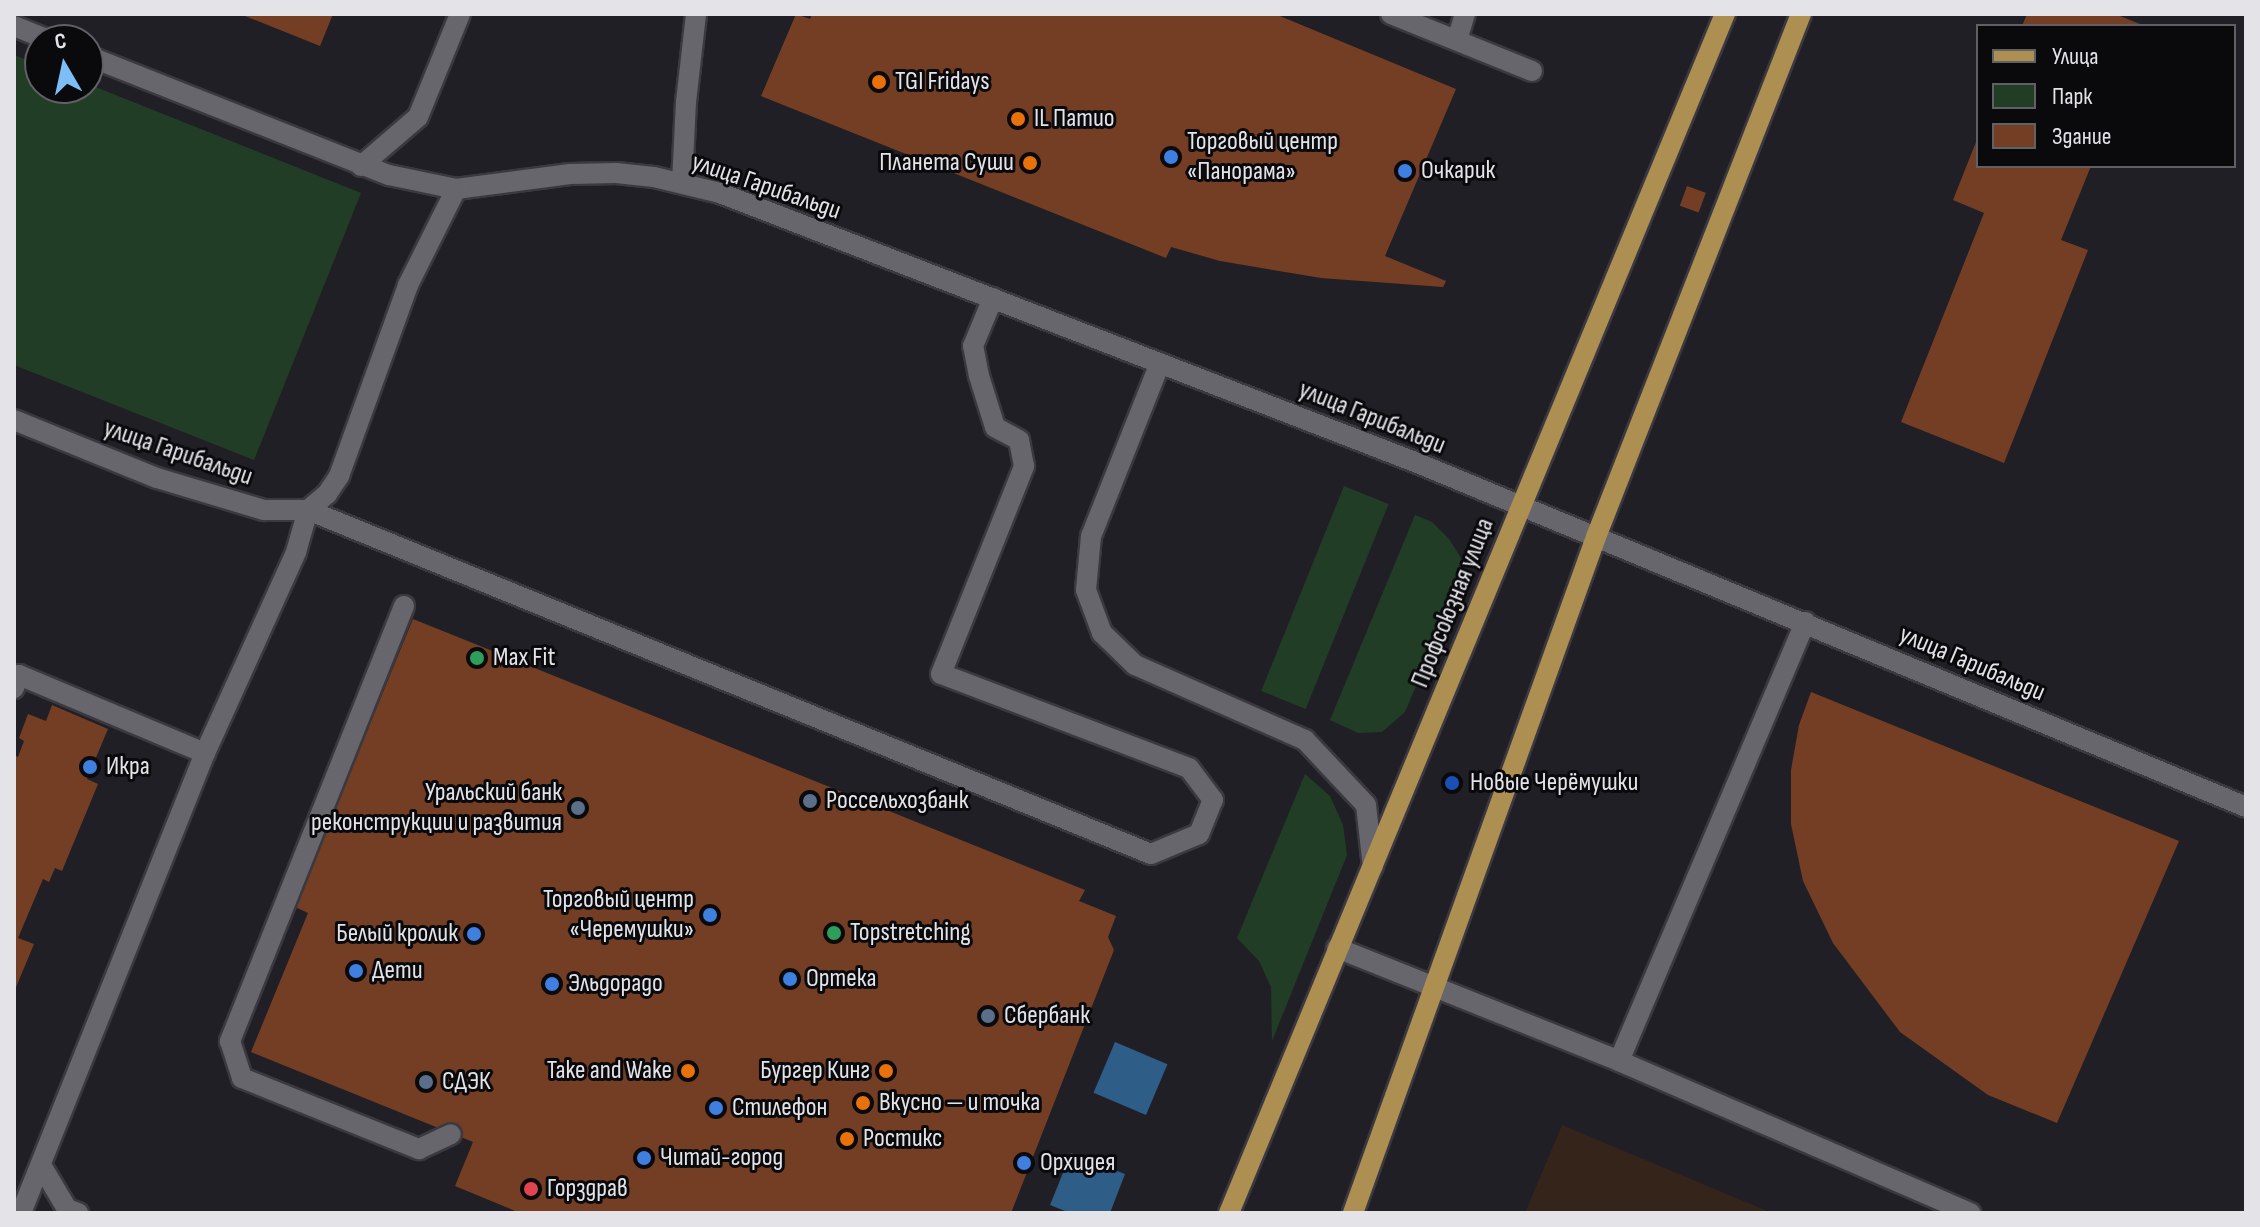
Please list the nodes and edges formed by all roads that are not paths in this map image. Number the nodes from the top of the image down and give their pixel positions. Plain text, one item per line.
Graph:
1 (460, 14) edge
2 (696, 14) edge
3 (1391, 14) edge
4 (1465, 14) edge
5 (1725, 14) edge
6 (1801, 14) edge
7 (1457, 40) junction
8 (104, 62) edge
9 (1532, 71) dead end
10 (361, 166) junction
11 (682, 183) junction
12 (456, 189) junction
13 (993, 298) junction
14 (1160, 363) junction
15 (14, 420) edge
16 (1520, 508) junction
17 (308, 510) junction
18 (1596, 537) junction
19 (404, 606) dead end
20 (1805, 622) junction
21 (14, 688) edge
22 (205, 753) junction
23 (2246, 807) edge
24 (1373, 867) junction
25 (1337, 948) junction
26 (1436, 989) junction
27 (1619, 1061) junction
28 (451, 1134) dead end
29 (41, 1165) junction
30 (71, 1212) edge
31 (21, 1213) edge
32 (1229, 1213) edge
33 (1353, 1213) edge
34 (1971, 1213) edge

1 - 10 street
2 - 11 street
3 - 7 street
4 - 7 street
5 - 16 main road, Профсоюзная улица
6 - 18 main road
7 - 9 street
8 - 10 street, улица Гарибальди
10 - 12 street, улица Гарибальди
11 - 12 street, улица Гарибальди
11 - 13 street, улица Гарибальди
12 - 17 street
13 - 14 street, улица Гарибальди
13 - 17 street
14 - 16 street, улица Гарибальди
14 - 24 street
15 - 17 street, улица Гарибальди
16 - 18 street, улица Гарибальди
16 - 24 main road, Профсоюзная улица
17 - 22 street
18 - 20 street, улица Гарибальди
18 - 26 main road
19 - 28 street
20 - 23 street, улица Гарибальди
20 - 27 street
21 - 22 street
22 - 29 street
24 - 25 main road, Профсоюзная улица
25 - 26 street
25 - 32 main road, Профсоюзная улица
26 - 27 street
26 - 33 main road
27 - 34 street
29 - 30 street
29 - 31 street

